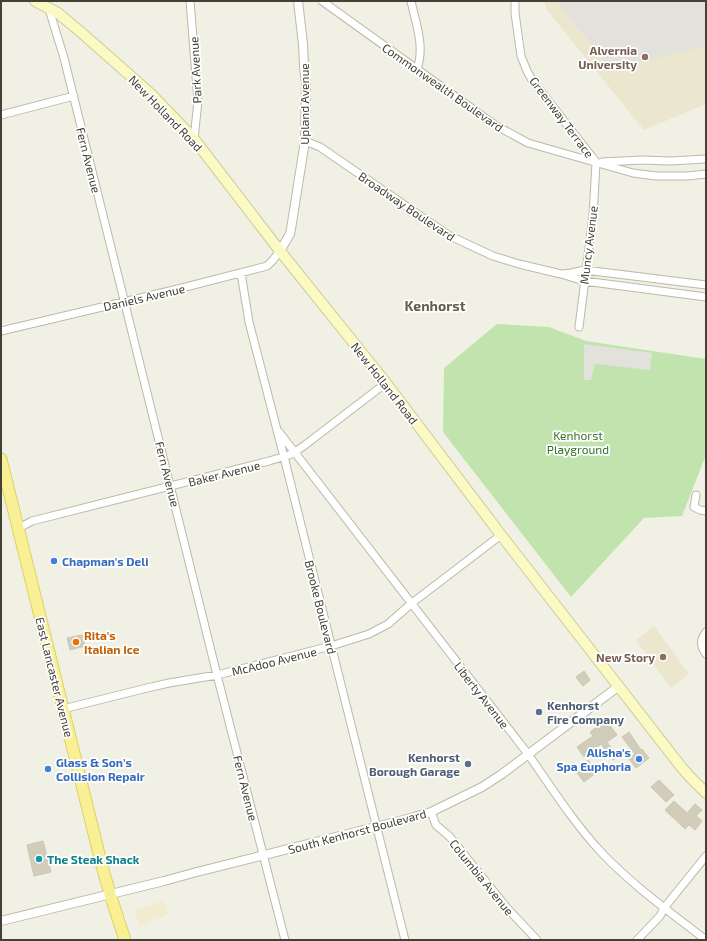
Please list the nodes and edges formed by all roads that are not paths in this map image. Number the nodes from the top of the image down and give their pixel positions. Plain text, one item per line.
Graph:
1 (35, 1) edge
2 (190, 1) edge
3 (298, 1) edge
4 (322, 1) edge
5 (411, 1) edge
6 (515, 1) edge
7 (49, 8) junction
8 (416, 69) junction
9 (74, 96) junction
10 (1, 115) edge
11 (194, 139) junction
12 (305, 141) junction
13 (706, 159) edge
14 (596, 163) junction
15 (706, 174) edge
16 (280, 251) junction
17 (585, 270) junction
18 (241, 273) junction
19 (561, 274) junction
20 (584, 281) junction
21 (706, 285) edge
22 (706, 297) edge
23 (124, 301) junction
24 (579, 327) dead end
25 (1, 331) edge
26 (386, 383) junction
27 (277, 430) junction
28 (295, 452) junction
29 (284, 457) junction
30 (2, 464) edge
31 (170, 486) junction
32 (696, 496) dead end
33 (706, 511) edge
34 (19, 528) junction
35 (501, 535) junction
36 (412, 603) junction
37 (706, 632) edge
38 (331, 646) junction
39 (706, 654) edge
40 (218, 675) junction
41 (619, 686) junction
42 (63, 709) junction
43 (528, 754) junction
44 (706, 793) edge
45 (431, 812) junction
46 (376, 827) junction
47 (263, 855) junction
48 (706, 856) edge
49 (110, 894) junction
50 (664, 908) junction
51 (1, 921) edge
52 (125, 940) edge
53 (285, 940) edge
54 (404, 940) edge
55 (537, 940) edge
56 (637, 940) edge
57 (706, 940) edge

1 - 7 main road, New Holland Road
2 - 11 street, Park Avenue
3 - 12 street, Upland Avenue
4 - 8 street, Commonwealth Boulevard
5 - 8 street
6 - 14 street, Greenway Terrace
7 - 9 street, Fern Avenue
7 - 11 main road, New Holland Road
8 - 14 street, Commonwealth Boulevard
9 - 10 street
9 - 23 street, Fern Avenue
11 - 16 main road, New Holland Road
12 - 16 street, Upland Avenue
12 - 19 street, Broadway Boulevard
13 - 14 street, Commonwealth Boulevard
14 - 15 street, Commonwealth Boulevard
14 - 17 street, Muncy Avenue
16 - 18 street, Daniels Avenue
16 - 26 main road, New Holland Road
17 - 19 street, Broadway Boulevard
17 - 20 street, Muncy Avenue
17 - 21 street, Broadway Boulevard
18 - 23 street, Daniels Avenue
18 - 27 street, Brooke Boulevard
19 - 20 street, Broadway Boulevard
20 - 22 street, Broadway Boulevard
20 - 24 street, Muncy Avenue
23 - 25 street, Daniels Avenue
23 - 31 street, Fern Avenue
26 - 28 street, Baker Avenue
26 - 35 main road, New Holland Road
27 - 28 street, Liberty Avenue
27 - 29 street, Brooke Boulevard
28 - 29 street, Baker Avenue
28 - 36 street, Liberty Avenue
29 - 31 street, Baker Avenue
29 - 38 street, Brooke Boulevard
30 - 34 main road, East Lancaster Avenue
31 - 34 street, Baker Avenue
31 - 40 street, Fern Avenue
32 - 33 street
34 - 42 main road, East Lancaster Avenue
35 - 36 street, McAdoo Avenue
35 - 41 main road, New Holland Road
36 - 38 street, McAdoo Avenue
36 - 43 street, Liberty Avenue
37 - 39 street
38 - 40 street, McAdoo Avenue
38 - 46 street, Brooke Boulevard
40 - 42 street, McAdoo Avenue
40 - 47 street, Fern Avenue
41 - 43 street, South Kenhorst Boulevard
41 - 44 main road, New Holland Road
42 - 49 main road, East Lancaster Avenue
43 - 45 street, South Kenhorst Boulevard
43 - 50 street, Liberty Avenue
45 - 46 street, South Kenhorst Boulevard
45 - 55 street, Columbia Avenue
46 - 47 street, South Kenhorst Boulevard
46 - 54 street, Brooke Boulevard
47 - 49 street, South Kenhorst Boulevard
47 - 53 street, Fern Avenue
48 - 50 street
49 - 51 street, South Kenhorst Boulevard
49 - 52 main road, East Lancaster Avenue
50 - 56 street
50 - 57 street, Liberty Avenue

